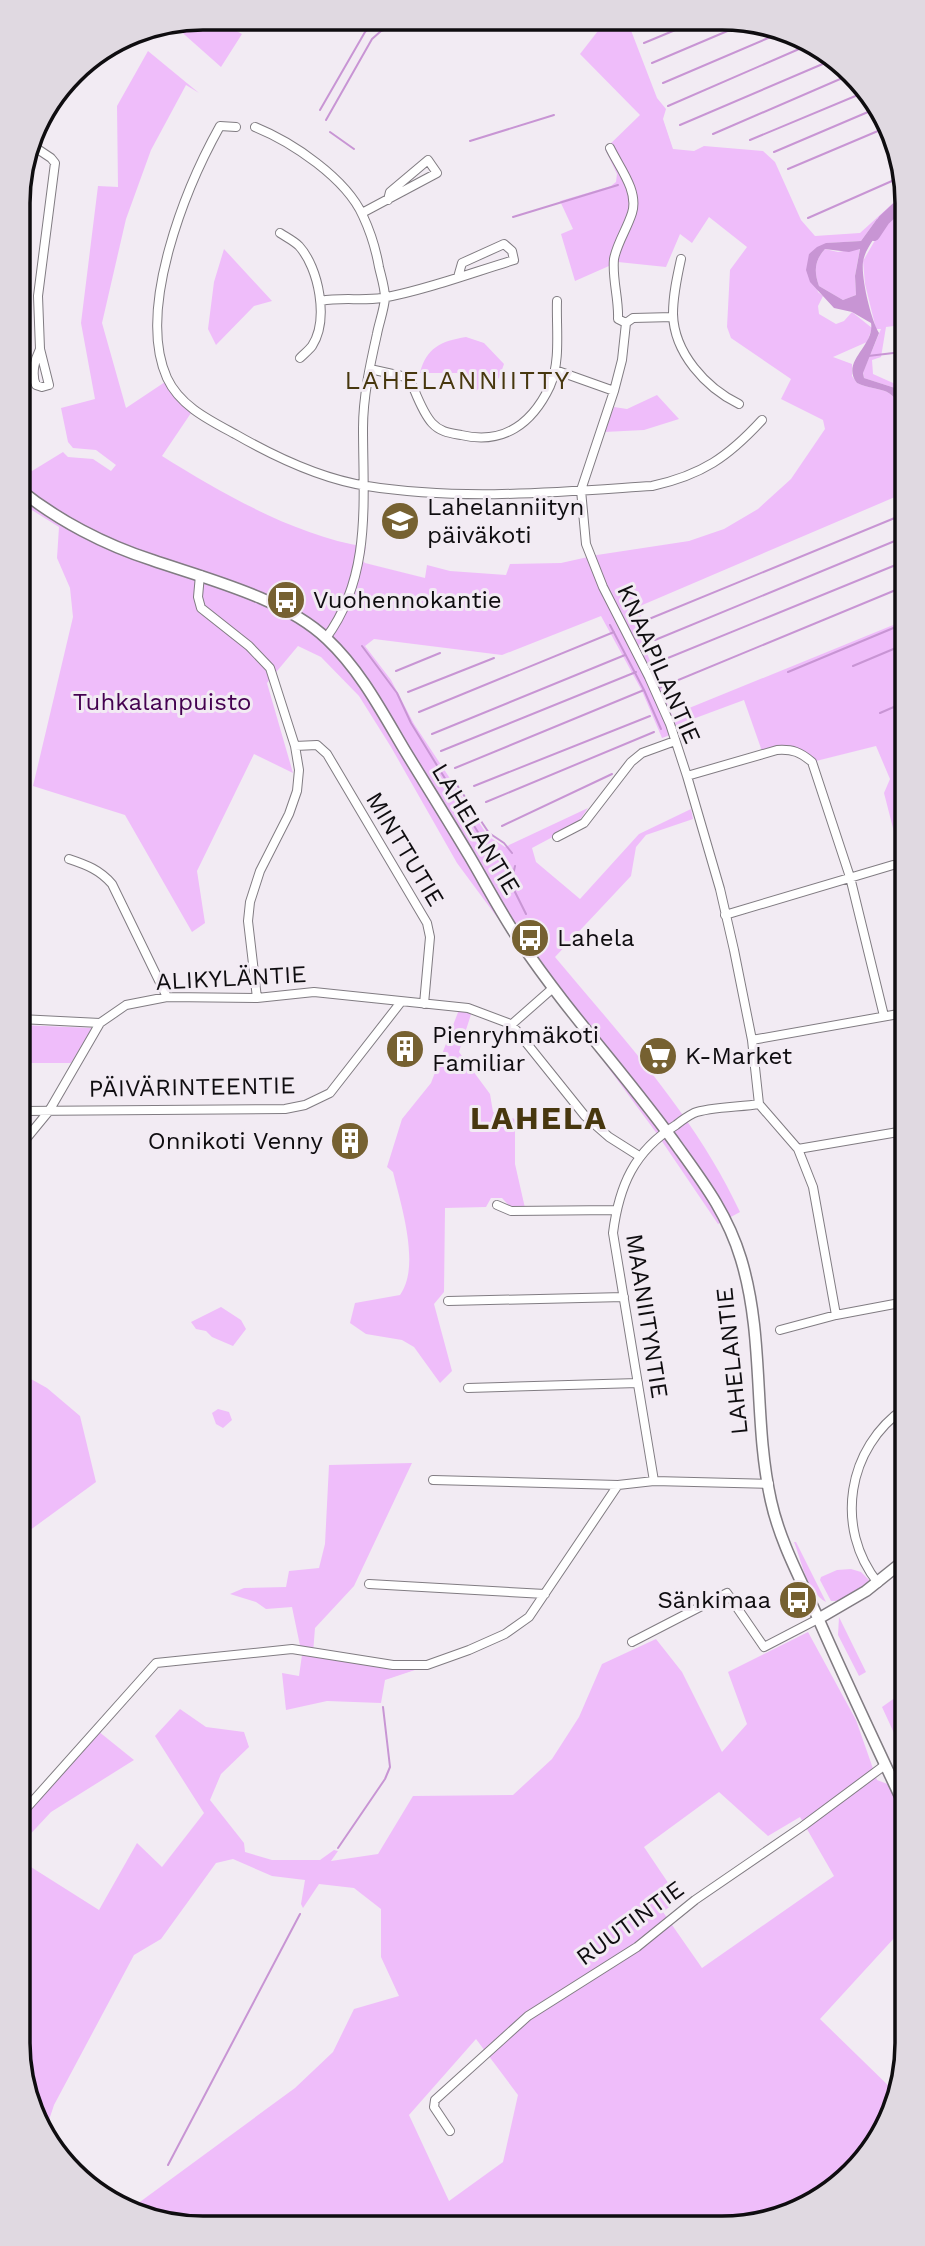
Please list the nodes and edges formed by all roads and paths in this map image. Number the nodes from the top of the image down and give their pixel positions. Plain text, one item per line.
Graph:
1 (236, 127) dead end
2 (255, 127) dead end
3 (610, 148) dead end
4 (39, 150) edge
5 (388, 200) junction
6 (362, 213) junction
7 (280, 233) dead end
8 (681, 259) dead end
9 (458, 277) junction
10 (385, 298) junction
11 (321, 301) junction
12 (557, 301) dead end
13 (673, 317) junction
14 (626, 323) junction
15 (40, 349) dead end
16 (300, 358) dead end
17 (370, 369) junction
18 (555, 370) junction
19 (614, 391) junction
20 (739, 404) dead end
21 (762, 420) dead end
22 (365, 486) junction
23 (580, 490) junction
24 (30, 498) edge
25 (200, 575) junction
26 (326, 638) junction
27 (675, 741) junction
28 (295, 746) junction
29 (687, 776) junction
30 (557, 836) dead end
31 (69, 859) dead end
32 (893, 865) dead end
33 (850, 877) junction
34 (726, 915) junction
35 (553, 988) junction
36 (167, 997) junction
37 (257, 998) junction
38 (401, 1002) junction
39 (424, 1004) junction
40 (895, 1014) edge
41 (884, 1016) junction
42 (30, 1020) edge
43 (100, 1023) junction
44 (511, 1025) junction
45 (751, 1040) junction
46 (759, 1104) junction
47 (30, 1111) edge
48 (49, 1111) junction
49 (666, 1130) junction
50 (895, 1133) edge
51 (30, 1134) edge
52 (798, 1149) junction
53 (639, 1156) junction
54 (497, 1205) dead end
55 (616, 1210) junction
56 (624, 1297) junction
57 (448, 1301) dead end
58 (895, 1304) edge
59 (836, 1315) junction
60 (780, 1330) dead end
61 (638, 1383) junction
62 (468, 1388) dead end
63 (895, 1416) edge
64 (433, 1480) dead end
65 (653, 1481) junction
66 (768, 1484) junction
67 (618, 1485) junction
68 (895, 1568) edge
69 (878, 1583) junction
70 (369, 1584) dead end
71 (545, 1594) junction
72 (818, 1619) junction
73 (632, 1642) dead end
74 (885, 1765) junction
75 (895, 1786) edge
76 (30, 1804) edge
77 (450, 2131) dead end

1 - 22 street
2 - 6 street
3 - 14 street
4 - 15 street
5 - 5 street
5 - 6 street
6 - 10 street
7 - 11 street
8 - 13 street
9 - 9 street
9 - 10 street
10 - 11 street
10 - 17 street
11 - 16 street
12 - 18 street
13 - 14 street
13 - 20 street
14 - 19 street, KNAAPILANTIE
17 - 18 street
17 - 22 street
18 - 19 street
19 - 23 street, KNAAPILANTIE
21 - 23 street
22 - 23 street
22 - 26 street
23 - 27 street, KNAAPILANTIE
24 - 25 main road, LAHELANTIE
25 - 26 main road, LAHELANTIE
25 - 28 street
26 - 35 main road, LAHELANTIE
27 - 29 street, KNAAPILANTIE
27 - 30 street
28 - 37 street
28 - 39 street, MINTTUTIE
29 - 33 street
29 - 34 street, KNAAPILANTIE
31 - 36 street
32 - 33 street
33 - 34 street
33 - 41 street
34 - 45 street, KNAAPILANTIE
35 - 44 street
35 - 49 main road, LAHELANTIE
36 - 37 street, ALIKYLÄNTIE
36 - 43 street, ALIKYLÄNTIE
37 - 38 street, ALIKYLÄNTIE
38 - 39 street, ALIKYLÄNTIE
38 - 48 street, PÄIVÄRINTEENTIE
39 - 44 street, ALIKYLÄNTIE
40 - 41 street
41 - 45 street
42 - 43 street
43 - 48 street, ALIKYLÄNTIE
44 - 53 street, ALIKYLÄNTIE
45 - 46 street, KNAAPILANTIE
46 - 49 street
46 - 52 street
47 - 48 street, PÄIVÄRINTEENTIE
48 - 51 street, ALIKYLÄNTIE
49 - 53 street, MAANIITYNTIE
49 - 66 main road, LAHELANTIE
50 - 52 street
52 - 59 street
53 - 55 street, MAANIITYNTIE
54 - 55 street
55 - 56 street, MAANIITYNTIE
56 - 57 street
56 - 61 street, MAANIITYNTIE
58 - 59 street
59 - 60 street
61 - 62 street
61 - 65 street, MAANIITYNTIE
63 - 69 street
64 - 67 street
65 - 66 street
65 - 67 street
66 - 72 main road, LAHELANTIE
67 - 71 street
68 - 69 main road
69 - 72 main road
70 - 71 street
71 - 76 street
72 - 73 street
72 - 74 main road, LAHELANTIE
74 - 75 main road, LAHELANTIE
74 - 77 street, RUUTINTIE

